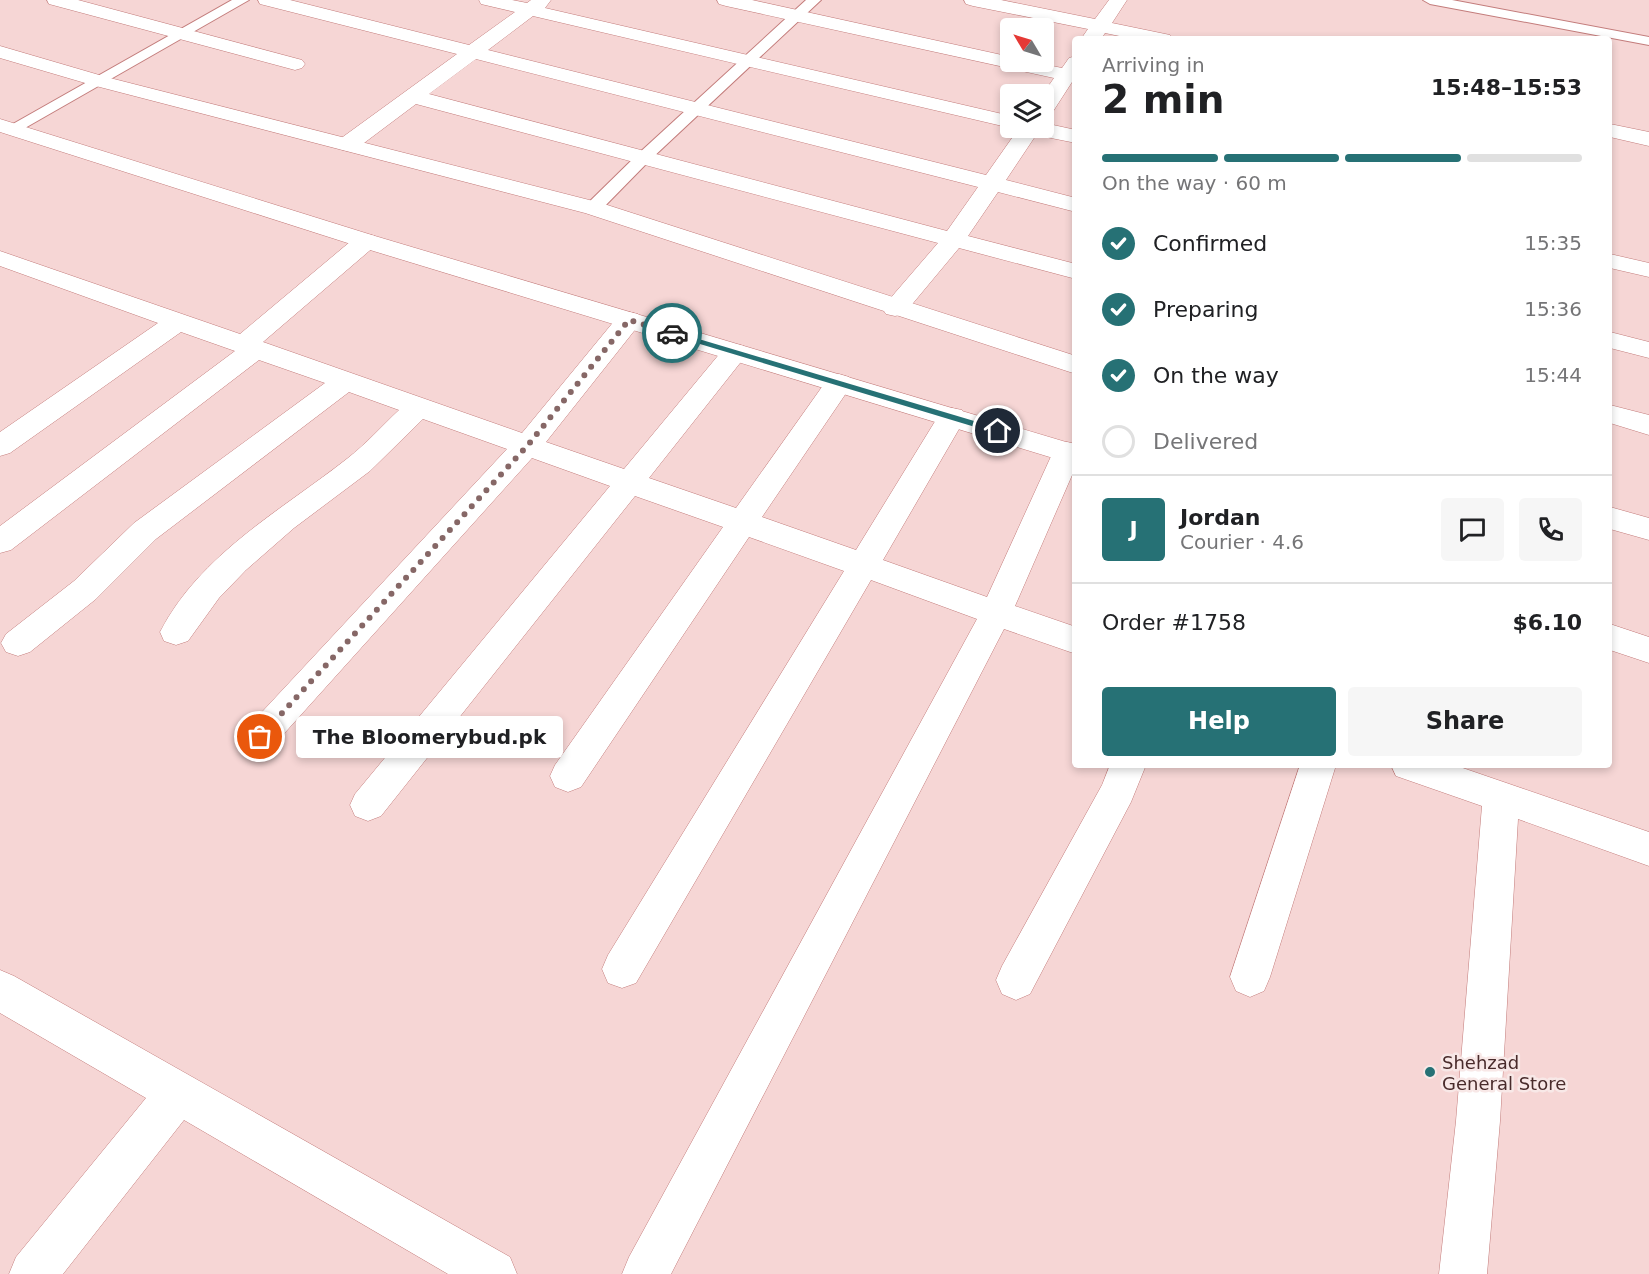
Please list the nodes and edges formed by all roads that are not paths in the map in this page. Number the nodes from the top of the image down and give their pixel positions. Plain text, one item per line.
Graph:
1 (56, 0) edge
2 (242, 0) edge
3 (267, 0) edge
4 (488, 0) edge
5 (726, 0) edge
6 (814, 0) edge
7 (973, 0) edge
8 (1118, 0) edge
9 (1430, 0) edge
10 (537, 5) edge
11 (796, 16) junction
12 (1096, 33) edge
13 (183, 34) junction
14 (1130, 36) edge
15 (1649, 41) edge
16 (0, 52) edge
17 (473, 52) junction
18 (748, 61) junction
19 (295, 64) dead end
20 (1072, 72) edge
21 (99, 81) junction
22 (1054, 95) edge
23 (412, 96) junction
24 (696, 109) junction
25 (1000, 119) edge
26 (6, 127) edge
27 (1612, 131) edge
28 (1054, 132) edge
29 (1072, 136) edge
30 (1023, 138) edge
31 (1649, 139) edge
32 (348, 144) junction
33 (644, 157) junction
34 (992, 183) junction
35 (1072, 204) edge
36 (593, 208) junction
37 (953, 240) junction
38 (366, 241) junction
39 (0, 258) edge
40 (1612, 261) edge
41 (1649, 270) edge
42 (1072, 271) edge
43 (895, 308) junction
44 (629, 320) junction
45 (178, 322) junction
46 (1612, 341) edge
47 (250, 347) junction
48 (1649, 350) edge
49 (735, 352) junction
50 (1072, 364) edge
51 (346, 381) junction
52 (839, 383) junction
53 (419, 407) junction
54 (1612, 415) edge
55 (952, 417) junction
56 (1649, 425) edge
57 (528, 445) junction
58 (0, 446) edge
59 (1071, 453) edge
60 (631, 482) junction
61 (1612, 519) edge
62 (741, 523) junction
63 (1649, 529) edge
64 (0, 542) edge
65 (863, 564) junction
66 (997, 611) junction
67 (176, 632) dead end
68 (1612, 638) edge
69 (1072, 639) edge
70 (18, 643) dead end
71 (1649, 650) edge
72 (260, 737) dead end
73 (1127, 768) edge
74 (1317, 768) edge
75 (1418, 768) edge
76 (568, 776) dead end
77 (1501, 797) junction
78 (368, 805) dead end
79 (1649, 849) edge
80 (622, 969) dead end
81 (1250, 977) dead end
82 (1016, 980) dead end
83 (0, 990) edge
84 (178, 1093) junction
85 (33, 1274) edge
86 (493, 1274) edge
87 (646, 1274) edge
88 (1463, 1274) edge

1 - 13 street
2 - 13 lane
3 - 17 street
4 - 10 street
5 - 11 street
6 - 11 lane
7 - 12 street
8 - 12 street
9 - 15 lane
10 - 17 street
10 - 18 street
11 - 18 lane
11 - 20 street
12 - 14 street
13 - 19 street
13 - 21 lane
16 - 21 street
17 - 23 street
17 - 24 street
18 - 24 lane
18 - 25 street
20 - 22 street
21 - 26 lane
21 - 32 street
23 - 32 street
23 - 33 street
24 - 33 lane
24 - 34 street
26 - 38 street
27 - 31 street
28 - 29 street
30 - 34 street
32 - 36 street
33 - 36 lane
33 - 37 street
34 - 35 street
34 - 37 street
36 - 43 street
37 - 42 street
37 - 43 street
38 - 44 street
38 - 47 street
39 - 45 street
40 - 41 street
43 - 50 street
44 - 49 street
44 - 57 street
45 - 47 street
45 - 58 street
46 - 48 street
47 - 51 street
47 - 64 street
49 - 52 street
49 - 60 street
51 - 53 street
51 - 70 street
52 - 55 street
52 - 62 street
53 - 57 street
53 - 67 street
54 - 56 street
55 - 59 street
55 - 65 street
57 - 60 street
57 - 72 street
59 - 66 street
60 - 62 street
60 - 78 street
61 - 63 street
62 - 65 street
62 - 76 street
65 - 66 street
65 - 80 street
66 - 69 street
66 - 87 street
68 - 71 street
73 - 82 street
74 - 81 street
75 - 77 street
77 - 79 street
77 - 88 street
83 - 84 street
84 - 85 street
84 - 86 street

